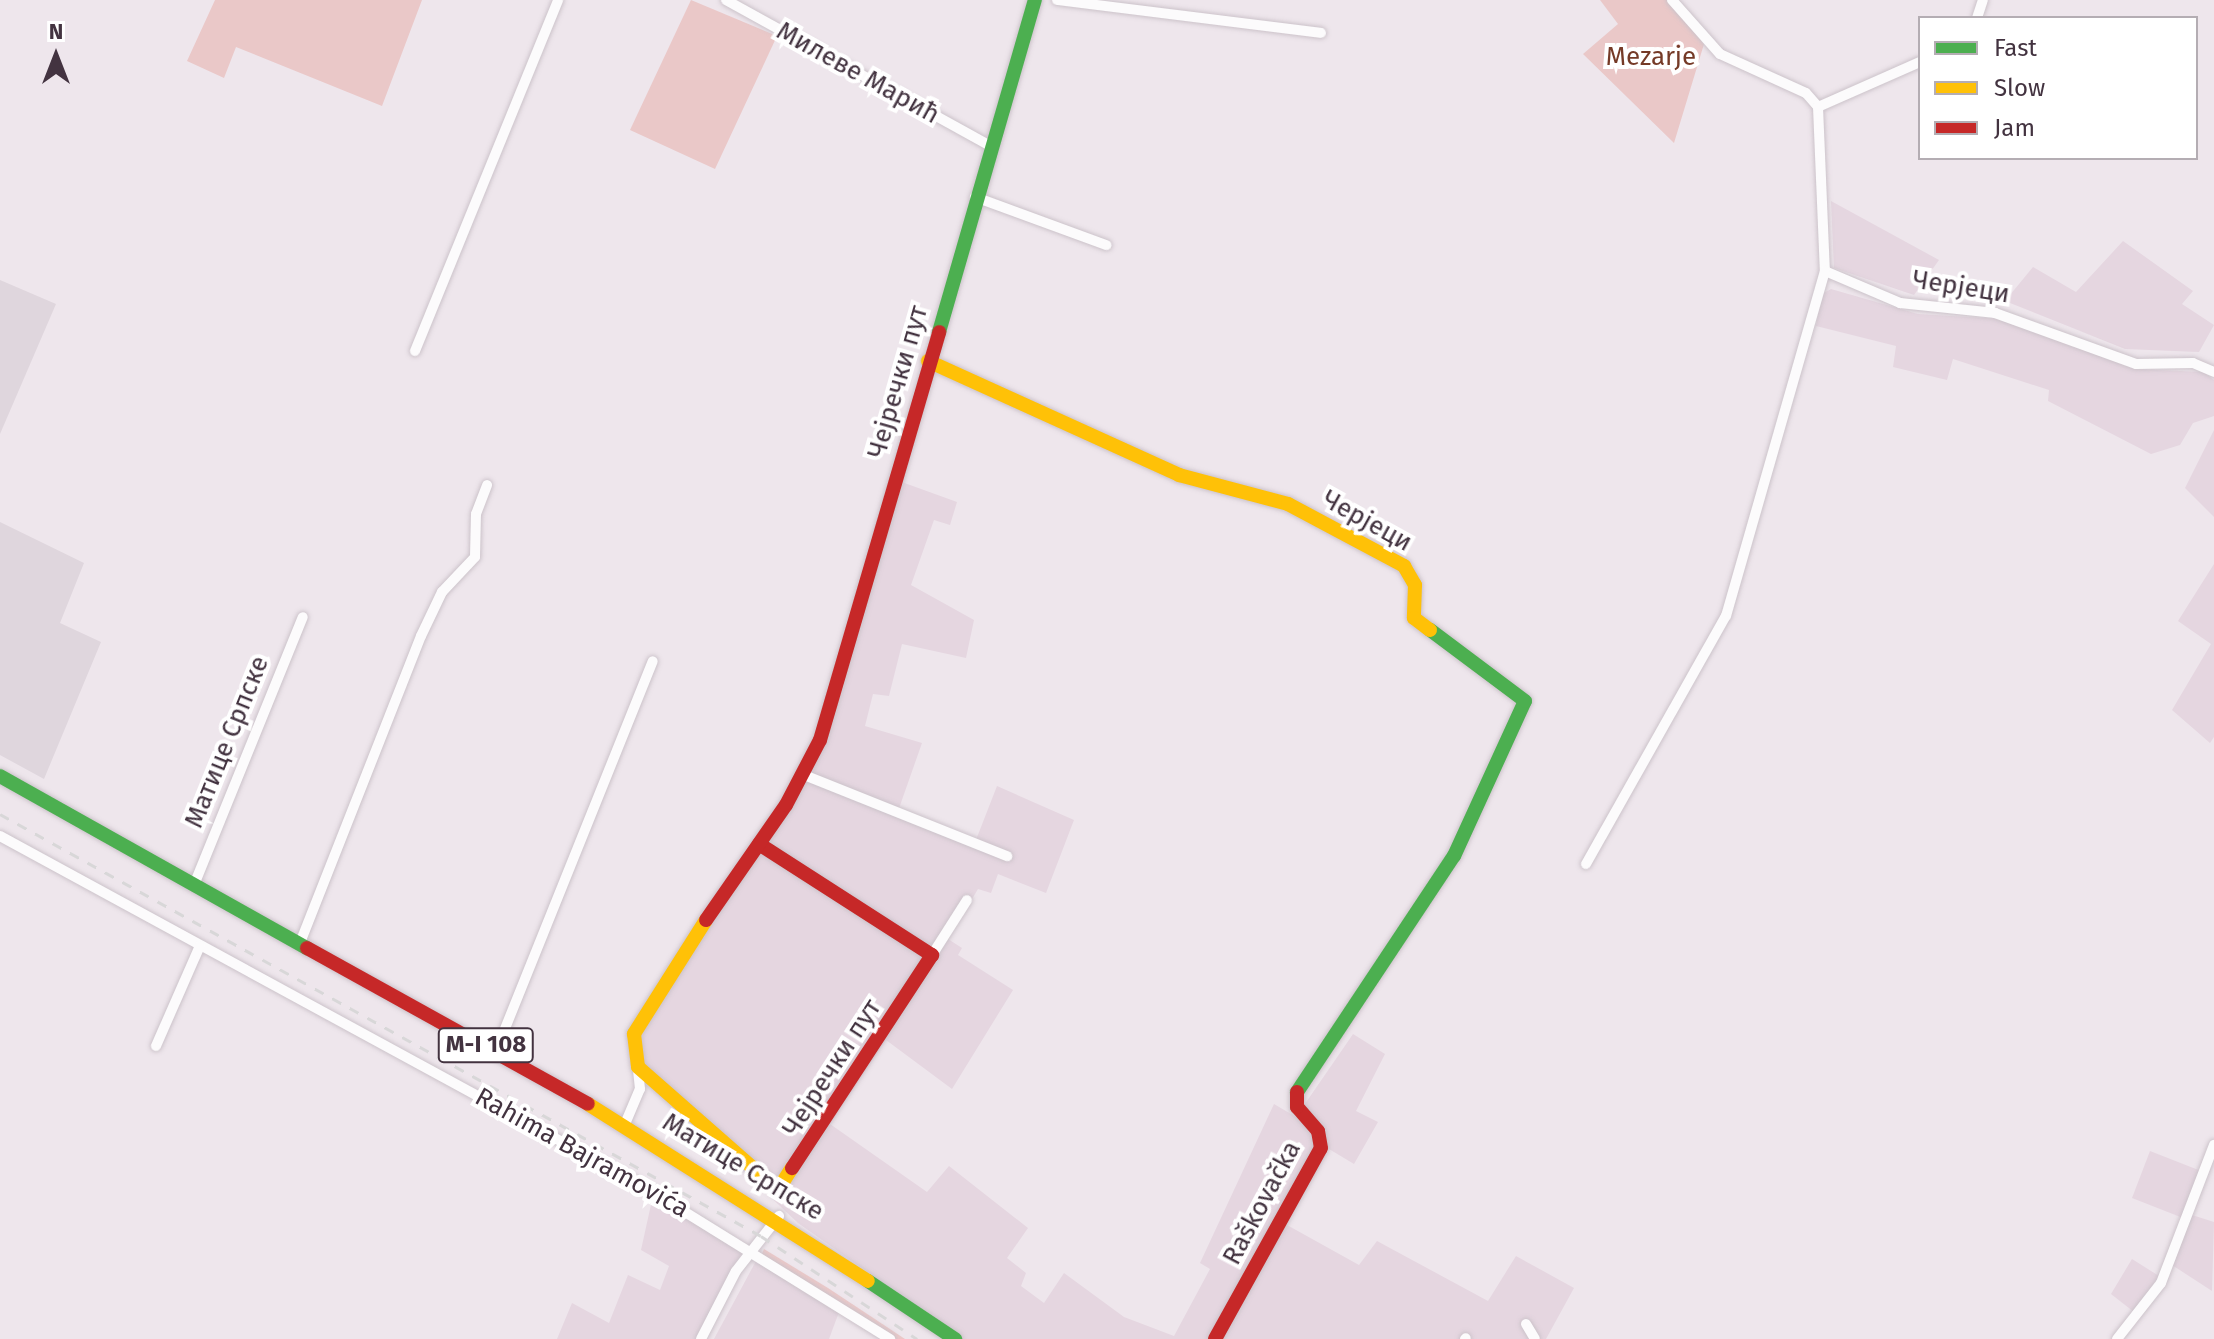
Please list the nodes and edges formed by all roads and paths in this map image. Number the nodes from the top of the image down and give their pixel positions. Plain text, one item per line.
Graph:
1 (558, 0) edge
2 (726, 0) edge
3 (1035, 0) edge
4 (1057, 0) edge
5 (1672, 0) edge
6 (1321, 33) dead end
7 (1918, 63) edge
8 (1818, 107) junction
9 (991, 146) junction
10 (975, 197) junction
11 (1106, 245) dead end
12 (1825, 271) junction
13 (415, 351) dead end
14 (928, 361) junction
15 (2214, 372) edge
16 (487, 485) dead end
17 (303, 617) dead end
18 (653, 661) dead end
19 (804, 775) junction
20 (0, 776) edge
21 (0, 836) edge
22 (759, 844) junction
23 (1007, 856) dead end
24 (1586, 864) dead end
25 (194, 885) junction
26 (967, 900) dead end
27 (300, 943) junction
28 (200, 946) junction
29 (932, 955) junction
30 (1350, 1012) joint
31 (156, 1046) dead end
32 (496, 1051) junction
33 (638, 1067) junction
34 (625, 1124) junction
35 (2214, 1145) edge
36 (780, 1216) junction
37 (751, 1249) junction
38 (1526, 1324) dead end
39 (701, 1339) edge
40 (890, 1339) edge
41 (955, 1339) edge
42 (1215, 1339) edge
43 (1535, 1339) edge
44 (2117, 1339) edge

1 - 13 street
2 - 9 street, Милеве Мaрић
3 - 9 street, Чејречки пут
4 - 6 street
5 - 8 street
7 - 8 street
8 - 12 street
9 - 10 street, Чејречки пут
10 - 11 street
10 - 14 street, Чејречки пут
12 - 15 street, Черјеци
12 - 24 street
14 - 19 street, Чејречки пут
14 - 30 street, Черјеци
16 - 27 street
17 - 25 street, Матице Српске
18 - 32 street
19 - 22 street, Чејречки пут
19 - 23 street
20 - 25 street, Матице Српске / M-I 108
21 - 28 street, Rahima Bajramovića
22 - 29 street
22 - 33 street, Чејречки пут
25 - 27 street, Матице Српске / M-I 108
26 - 29 street, Чејречки пут
27 - 32 street, Матице Српске / M-I 108
28 - 31 street
28 - 37 street, Rahima Bajramovića
29 - 33 street, Чејречки пут
30 - 42 street, Raškovačka
32 - 34 street, Матице Српске / M-I 108
33 - 34 street
34 - 36 street, Матице Српске / M-I 108
35 - 44 street
36 - 37 street
36 - 41 street, Матице Српске / M-I 108
37 - 39 street
37 - 40 street, Rahima Bajramovića
38 - 43 street

